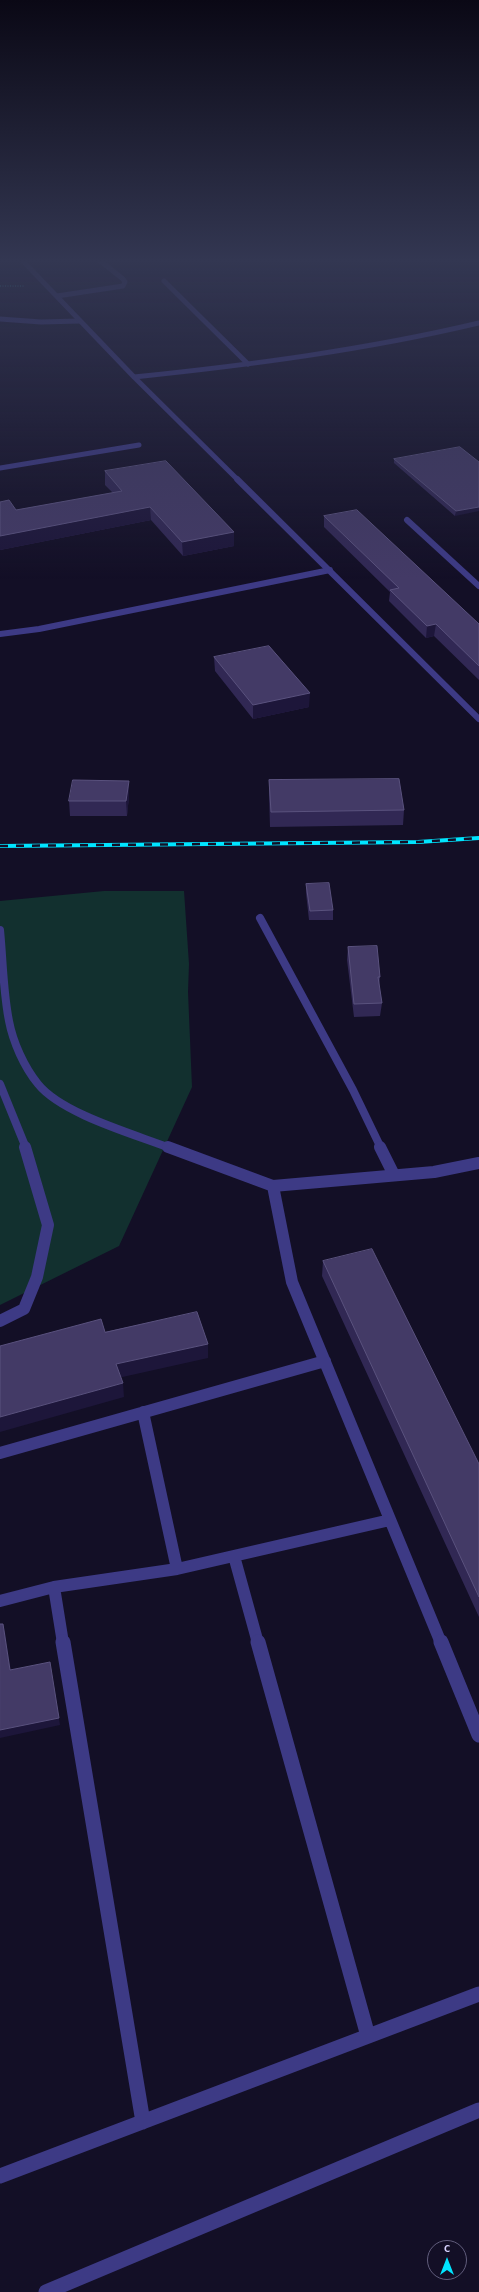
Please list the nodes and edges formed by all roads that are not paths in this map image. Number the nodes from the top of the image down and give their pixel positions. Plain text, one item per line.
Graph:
1 (123, 366) edge
2 (231, 366) edge
3 (134, 377) junction
4 (139, 445) dead end
5 (0, 468) edge
6 (407, 520) dead end
7 (330, 570) junction
8 (479, 586) edge
9 (0, 634) edge
10 (479, 719) edge
11 (260, 918) dead end
12 (0, 930) edge
13 (0, 1084) edge
14 (479, 1163) edge
15 (394, 1175) junction
16 (273, 1186) junction
17 (0, 1321) edge
18 (325, 1361) junction
19 (143, 1412) junction
20 (0, 1453) edge
21 (390, 1520) junction
22 (234, 1556) junction
23 (177, 1569) junction
24 (54, 1587) junction
25 (0, 1601) edge
26 (479, 1735) edge
27 (479, 1994) edge
28 (368, 2036) junction
29 (479, 2110) edge
30 (142, 2122) junction
31 (0, 2176) edge
32 (46, 2292) edge

1 - 3 street
2 - 3 street
3 - 7 street
4 - 5 street
6 - 8 street
7 - 9 street
7 - 10 street
11 - 15 street
12 - 16 street
13 - 17 street
14 - 15 street
15 - 16 street
16 - 18 street
18 - 19 street
18 - 21 street
19 - 20 street
19 - 23 street
21 - 22 street
21 - 26 street
22 - 23 street
22 - 28 street
23 - 24 street
24 - 25 street
24 - 30 street
27 - 28 street
28 - 30 street
29 - 32 street
30 - 31 street

